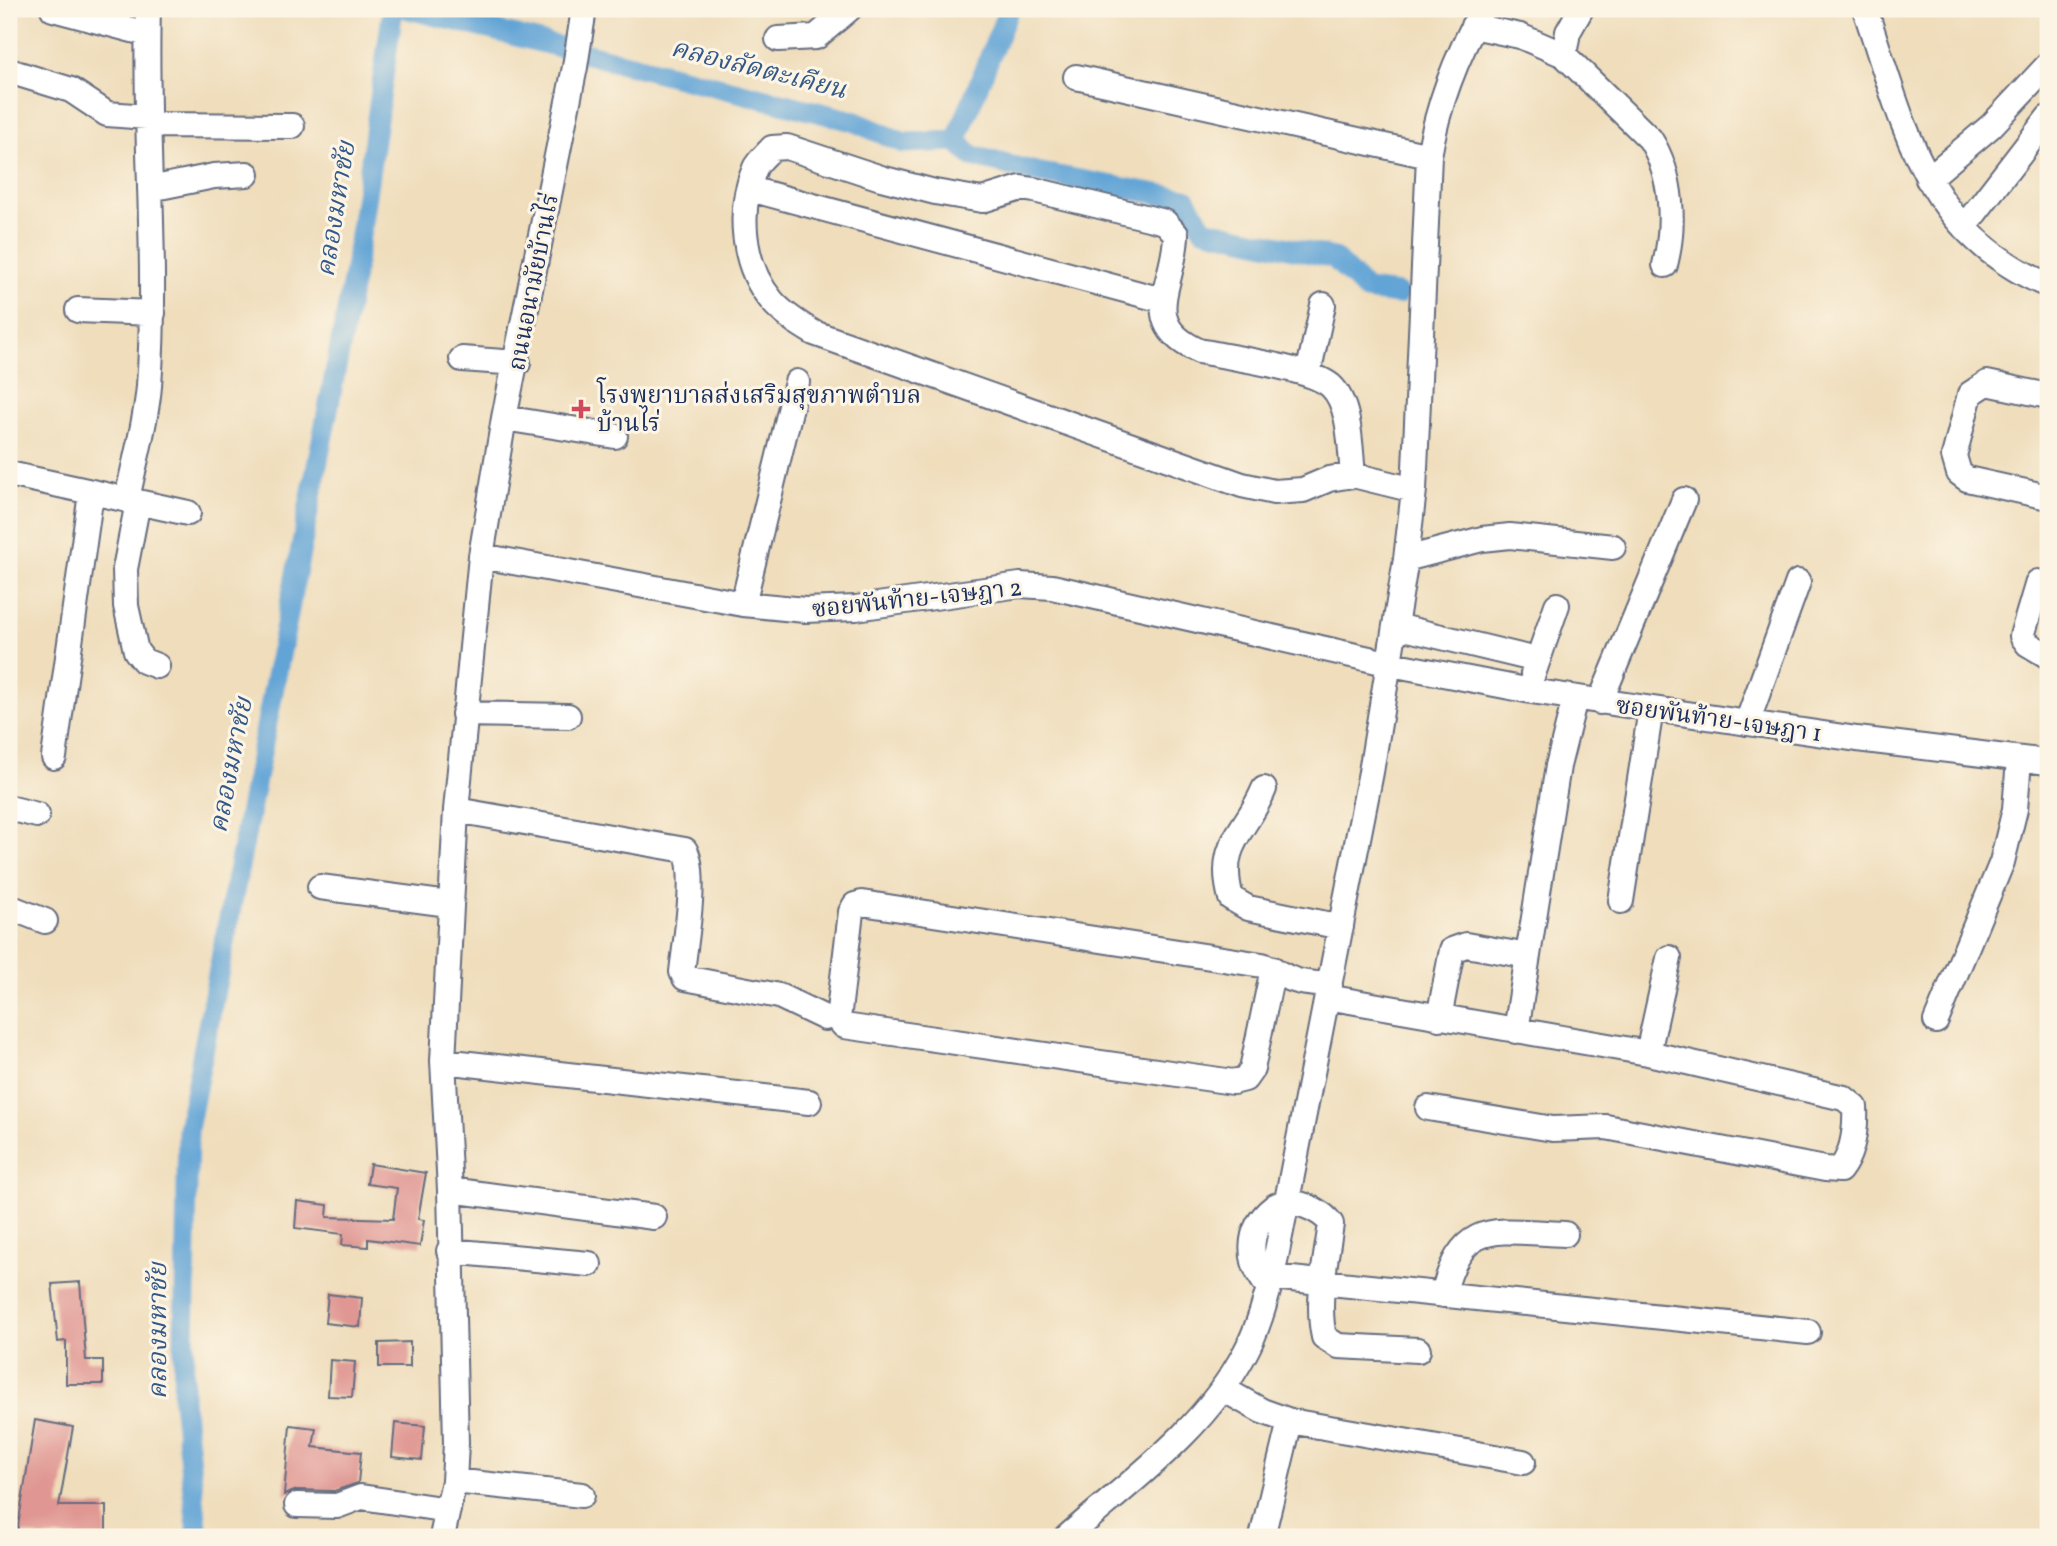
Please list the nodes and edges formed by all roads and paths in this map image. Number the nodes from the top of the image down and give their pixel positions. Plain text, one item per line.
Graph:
1 (53, 9) edge
2 (148, 9) edge
3 (849, 9) edge
4 (1581, 9) edge
5 (1865, 9) edge
6 (1478, 17) edge
7 (582, 20) edge
8 (147, 34) junction
9 (778, 39) dead end
10 (1564, 55) junction
11 (2048, 65) edge
12 (9, 71) edge
13 (1076, 77) dead end
14 (2048, 118) edge
15 (147, 121) junction
16 (292, 127) dead end
17 (1429, 156) junction
18 (247, 174) dead end
19 (1928, 179) junction
20 (750, 189) junction
21 (150, 190) junction
22 (1964, 227) junction
23 (1665, 265) dead end
24 (2048, 285) edge
25 (1162, 300) junction
26 (1323, 305) dead end
27 (78, 310) dead end
28 (153, 313) junction
29 (462, 359) dead end
30 (518, 363) junction
31 (1308, 374) junction
32 (797, 382) dead end
33 (2048, 396) edge
34 (504, 418) junction
35 (615, 436) dead end
36 (9, 474) edge
37 (1353, 475) junction
38 (1414, 490) junction
39 (91, 493) junction
40 (2048, 497) edge
41 (1684, 500) dead end
42 (132, 501) junction
43 (188, 513) dead end
44 (1613, 547) dead end
45 (481, 556) junction
46 (1406, 559) junction
47 (1798, 582) dead end
48 (2038, 582) dead end
49 (743, 604) junction
50 (1557, 605) dead end
51 (1396, 626) junction
52 (2048, 656) edge
53 (1537, 660) junction
54 (1391, 664) junction
55 (157, 666) dead end
56 (1531, 691) junction
57 (1575, 698) junction
58 (1600, 702) junction
59 (1651, 709) junction
60 (464, 714) junction
61 (568, 716) dead end
62 (1747, 723) junction
63 (54, 757) dead end
64 (2018, 760) junction
65 (2048, 762) edge
66 (1264, 789) dead end
67 (9, 808) edge
68 (456, 810) junction
69 (37, 816) dead end
70 (320, 887) dead end
71 (1621, 901) dead end
72 (449, 904) junction
73 (9, 907) edge
74 (45, 921) dead end
75 (1341, 927) junction
76 (1528, 957) junction
77 (1669, 958) dead end
78 (1273, 969) junction
79 (1328, 991) junction
80 (825, 1018) dead end
81 (1439, 1018) junction
82 (1936, 1021) dead end
83 (1516, 1031) junction
84 (1648, 1053) junction
85 (443, 1061) junction
86 (809, 1102) dead end
87 (1428, 1108) dead end
88 (450, 1191) junction
89 (1287, 1203) junction
90 (654, 1217) dead end
91 (1565, 1234) dead end
92 (449, 1251) junction
93 (589, 1264) dead end
94 (1271, 1282) junction
95 (1324, 1282) junction
96 (1443, 1294) junction
97 (1808, 1332) dead end
98 (1418, 1350) dead end
99 (1223, 1388) junction
100 (1290, 1421) junction
101 (1523, 1462) dead end
102 (454, 1481) junction
103 (582, 1495) dead end
104 (297, 1505) dead end
105 (448, 1510) junction
106 (442, 1537) edge
107 (1067, 1537) edge
108 (1262, 1537) edge

1 - 8 street
2 - 8 street
3 - 9 street
4 - 10 street
5 - 19 street
6 - 10 street
6 - 17 street
7 - 30 street, ถนนอนามัยบ้านไร่
8 - 15 street
10 - 23 street
11 - 19 street
12 - 15 street
13 - 17 street
14 - 22 street
15 - 16 street
15 - 21 street
17 - 38 street
18 - 21 street
19 - 22 street
20 - 25 street
20 - 25 street
20 - 37 street
21 - 28 street
22 - 24 street
25 - 31 street
26 - 31 street
27 - 28 street
28 - 42 street
29 - 30 street
30 - 34 street, ถนนอนามัยบ้านไร่
31 - 37 street
32 - 49 street
33 - 40 street
34 - 35 street
34 - 45 street, ถนนอนามัยบ้านไร่
36 - 39 street
37 - 38 street
38 - 46 street
39 - 42 street
39 - 63 street
41 - 58 street
42 - 43 street
42 - 55 street
44 - 46 street
45 - 49 street, ซอยพันท้าย-เจษฎา 2
45 - 60 street, ถนนอนามัยบ้านไร่
46 - 51 street
47 - 62 street
48 - 52 street
49 - 54 street, ซอยพันท้าย-เจษฎา 2
50 - 53 street
51 - 53 street
51 - 54 street
53 - 56 street
54 - 56 street, ซอยพันท้าย-เจษฎา 1
54 - 75 street
56 - 57 street, ซอยพันท้าย-เจษฎา 1
57 - 58 street, ซอยพันท้าย-เจษฎา 1
57 - 76 street
58 - 59 street, ซอยพันท้าย-เจษฎา 1
59 - 62 street, ซอยพันท้าย-เจษฎา 1
59 - 71 street
60 - 61 street
60 - 68 street, ถนนอนามัยบ้านไร่
62 - 64 street, ซอยพันท้าย-เจษฎา 1
64 - 65 street, ซอยพันท้าย-เจษฎา 1
64 - 82 street
66 - 75 street
67 - 69 street
68 - 72 street, ถนนอนามัยบ้านไร่
68 - 80 street
70 - 72 street
72 - 85 street, ถนนอนามัยบ้านไร่
73 - 74 street
75 - 79 street
76 - 81 street
76 - 83 street
77 - 84 street
78 - 78 street
78 - 79 street
79 - 81 street
79 - 89 street
81 - 83 street
83 - 84 street
84 - 87 street
85 - 86 street
85 - 88 street, ถนนอนามัยบ้านไร่
88 - 90 street
88 - 92 street, ถนนอนามัยบ้านไร่
89 - 94 street
89 - 95 street
91 - 96 street
92 - 93 street
92 - 102 street, ถนนอนามัยบ้านไร่
94 - 95 street
94 - 99 street
95 - 96 street
95 - 98 street
96 - 97 street
99 - 100 street
99 - 107 street
100 - 101 street
100 - 108 street
102 - 103 street
102 - 105 street, ถนนอนามัยบ้านไร่
104 - 105 street
105 - 106 street, ถนนอนามัยบ้านไร่

